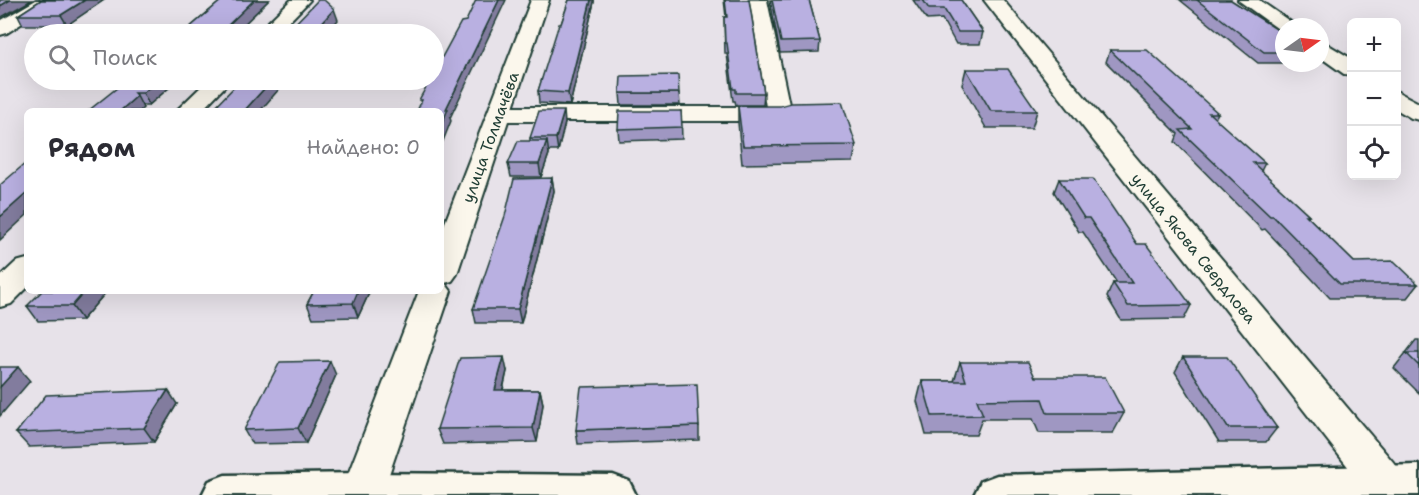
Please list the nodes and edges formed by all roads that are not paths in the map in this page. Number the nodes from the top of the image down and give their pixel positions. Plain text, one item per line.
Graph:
1 (49, 0) edge
2 (301, 0) edge
3 (540, 0) edge
4 (758, 0) edge
5 (993, 0) edge
6 (1247, 0) edge
7 (1275, 18) edge
8 (276, 24) edge
9 (0, 29) edge
10 (1329, 54) edge
11 (1347, 66) edge
12 (210, 90) edge
13 (1401, 101) edge
14 (191, 108) edge
15 (1419, 113) edge
16 (499, 114) junction
17 (444, 266) edge
18 (24, 272) edge
19 (434, 294) edge
20 (0, 296) edge
21 (1401, 489) edge
22 (362, 494) edge
23 (225, 495) edge
24 (613, 495) edge
25 (997, 495) edge

1 - 9 street
2 - 8 street
3 - 16 street, улица Толмачёва
4 - 16 street
5 - 21 street, улица Якова Свердлова
6 - 7 street
10 - 11 street
12 - 14 street
13 - 15 street
16 - 17 street, улица Толмачёва
18 - 20 street
19 - 22 street
21 - 25 main road
22 - 23 main road
22 - 24 main road

